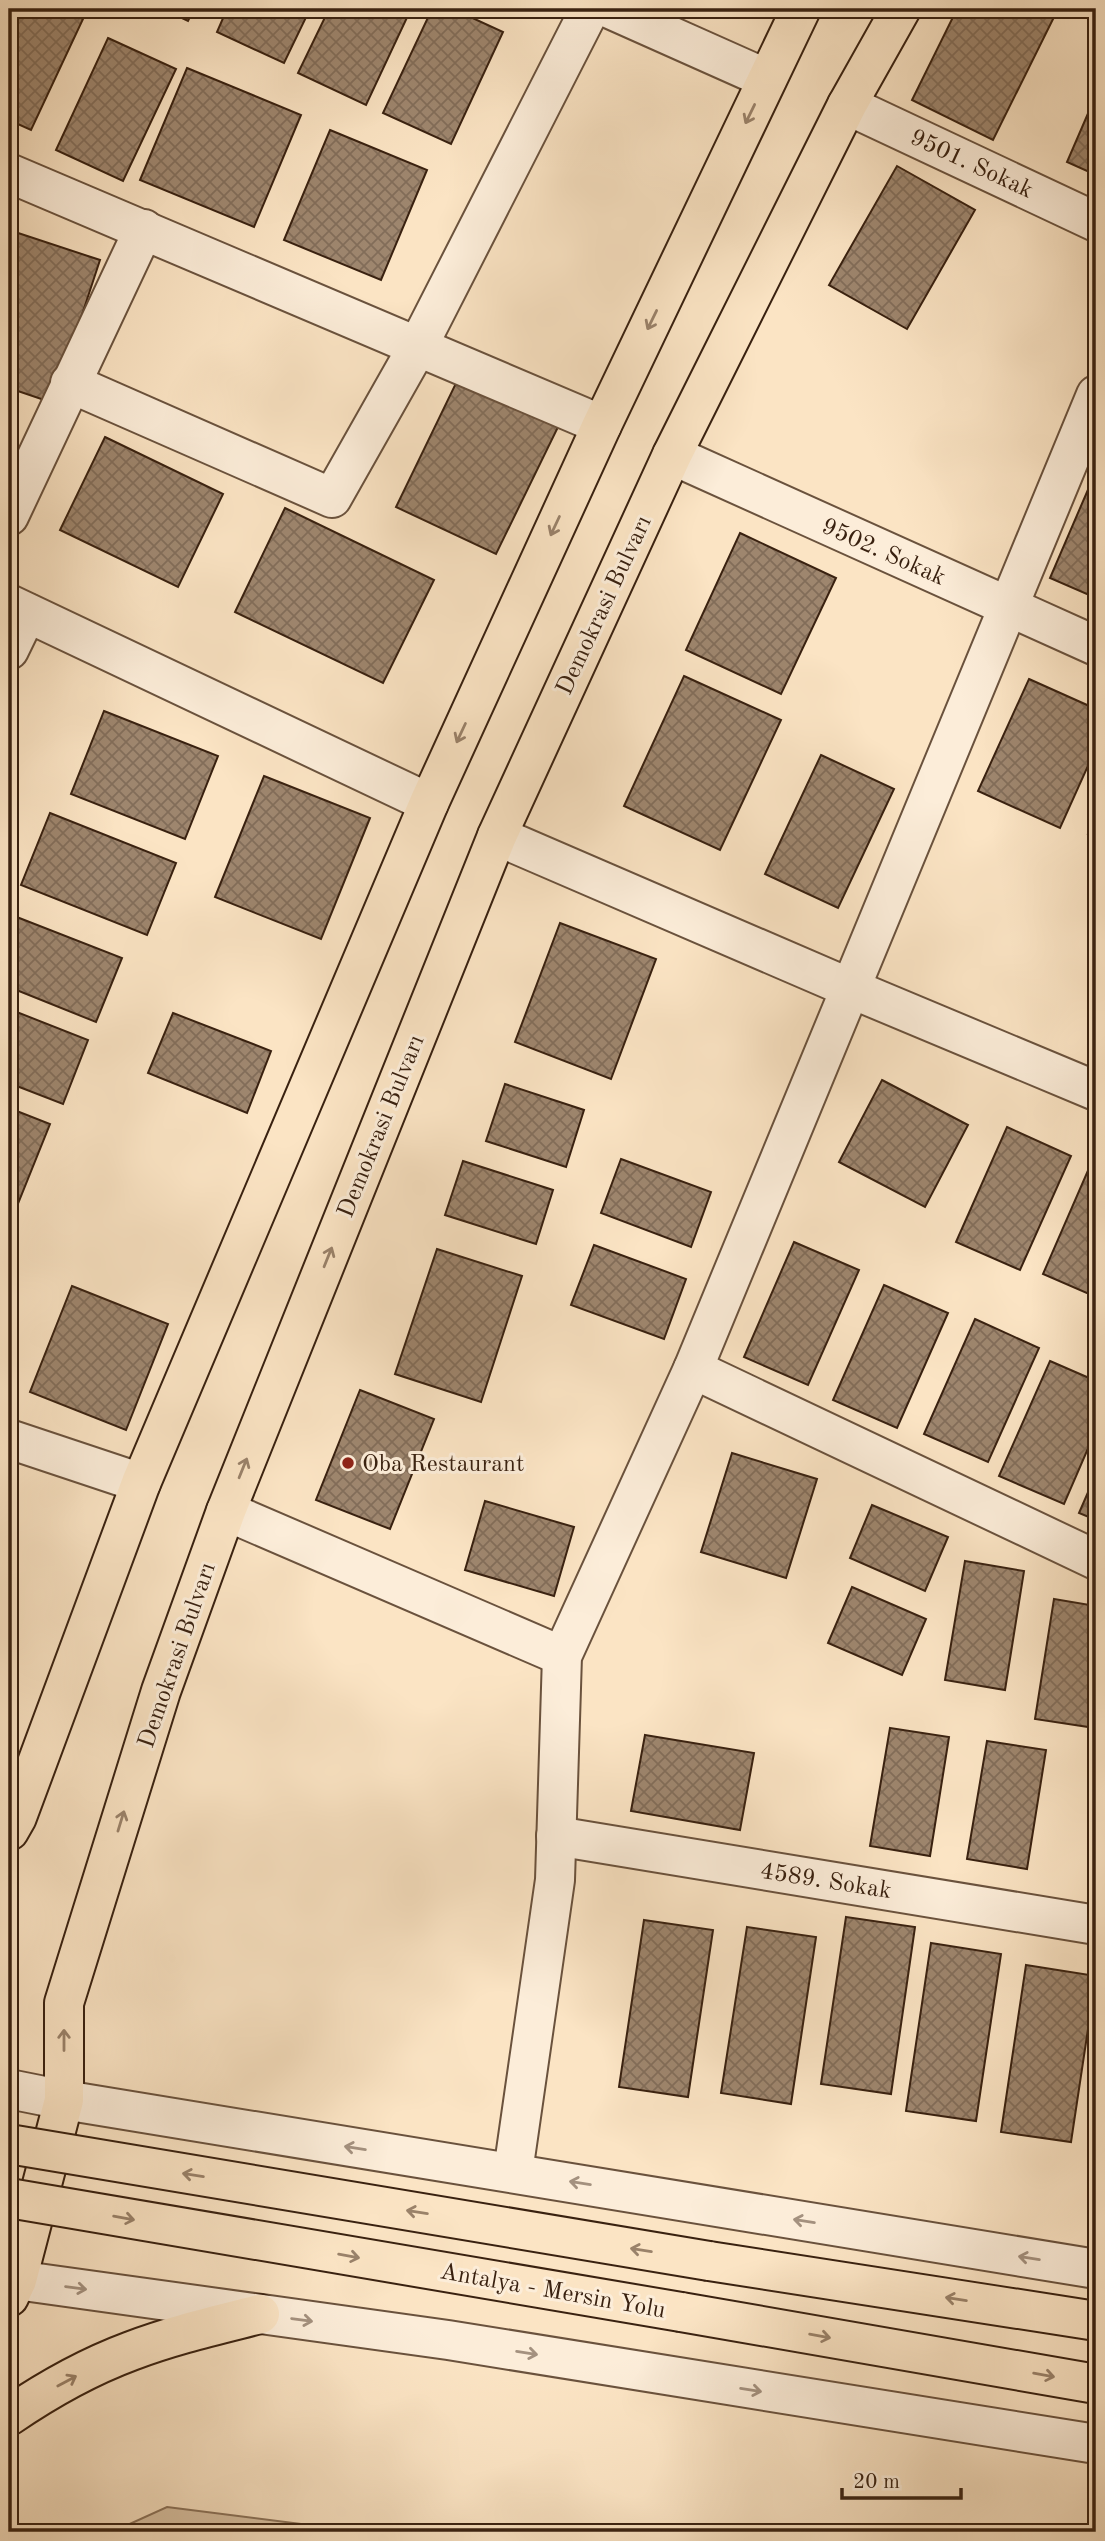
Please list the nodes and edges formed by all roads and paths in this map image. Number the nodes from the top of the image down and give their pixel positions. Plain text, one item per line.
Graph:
1 (590, 9) edge
2 (610, 9) edge
3 (801, 9) edge
4 (901, 9) edge
5 (767, 79) junction
6 (847, 105) junction
7 (9, 173) edge
8 (1096, 222) edge
9 (144, 229) junction
10 (418, 346) junction
11 (71, 383) junction
12 (1096, 395) edge
13 (602, 425) junction
14 (672, 455) junction
15 (9, 516) edge
16 (1009, 607) junction
17 (18, 608) edge
18 (1096, 646) edge
19 (9, 650) edge
20 (429, 803) junction
21 (497, 836) junction
22 (852, 989) junction
23 (1096, 1091) edge
24 (693, 1369) junction
25 (9, 1439) edge
26 (141, 1483) junction
27 (226, 1510) junction
28 (1096, 1560) edge
29 (562, 1656) junction
30 (9, 1831) edge
31 (556, 1836) junction
32 (1096, 1925) edge
33 (9, 2088) edge
34 (64, 2100) junction
35 (9, 2144) edge
36 (513, 2172) junction
37 (9, 2198) edge
38 (1096, 2269) edge
39 (11, 2285) edge
40 (260, 2314) junction
41 (1096, 2321) edge
42 (1096, 2384) edge
43 (9, 2416) edge
44 (1096, 2444) edge

1 - 10 street
2 - 5 street
3 - 5 main road
4 - 6 main road, Demokrasi Bulvarı
5 -> 13 main road
6 - 8 street, 9501. Sokak
6 - 14 main road, Demokrasi Bulvarı
7 - 9 street
9 - 10 street
9 - 11 street
10 - 11 street
10 - 13 street
11 - 15 street
12 - 16 street
13 -> 20 main road
14 - 16 street, 9502. Sokak
14 - 21 main road, Demokrasi Bulvarı
16 - 18 street, 9502. Sokak
16 - 22 street
17 - 19 street
17 - 20 street
20 - 26 main road
21 - 22 street
27 -> 21 main road, Demokrasi Bulvarı
22 - 23 street
22 - 24 street
24 - 28 street
24 - 29 street
25 - 26 street
26 - 30 main road
27 - 29 street
34 -> 27 main road, Demokrasi Bulvarı
29 - 31 street
31 - 32 street, 4589. Sokak
31 - 36 street
33 - 34 street
36 -> 34 street
34 - 39 main road, Demokrasi Bulvarı
41 -> 35 main road, bridge
38 -> 36 street
37 -> 42 main road, Antalya - Mersin Yolu, bridge
39 -> 40 street
43 -> 40 main road
40 -> 44 street

